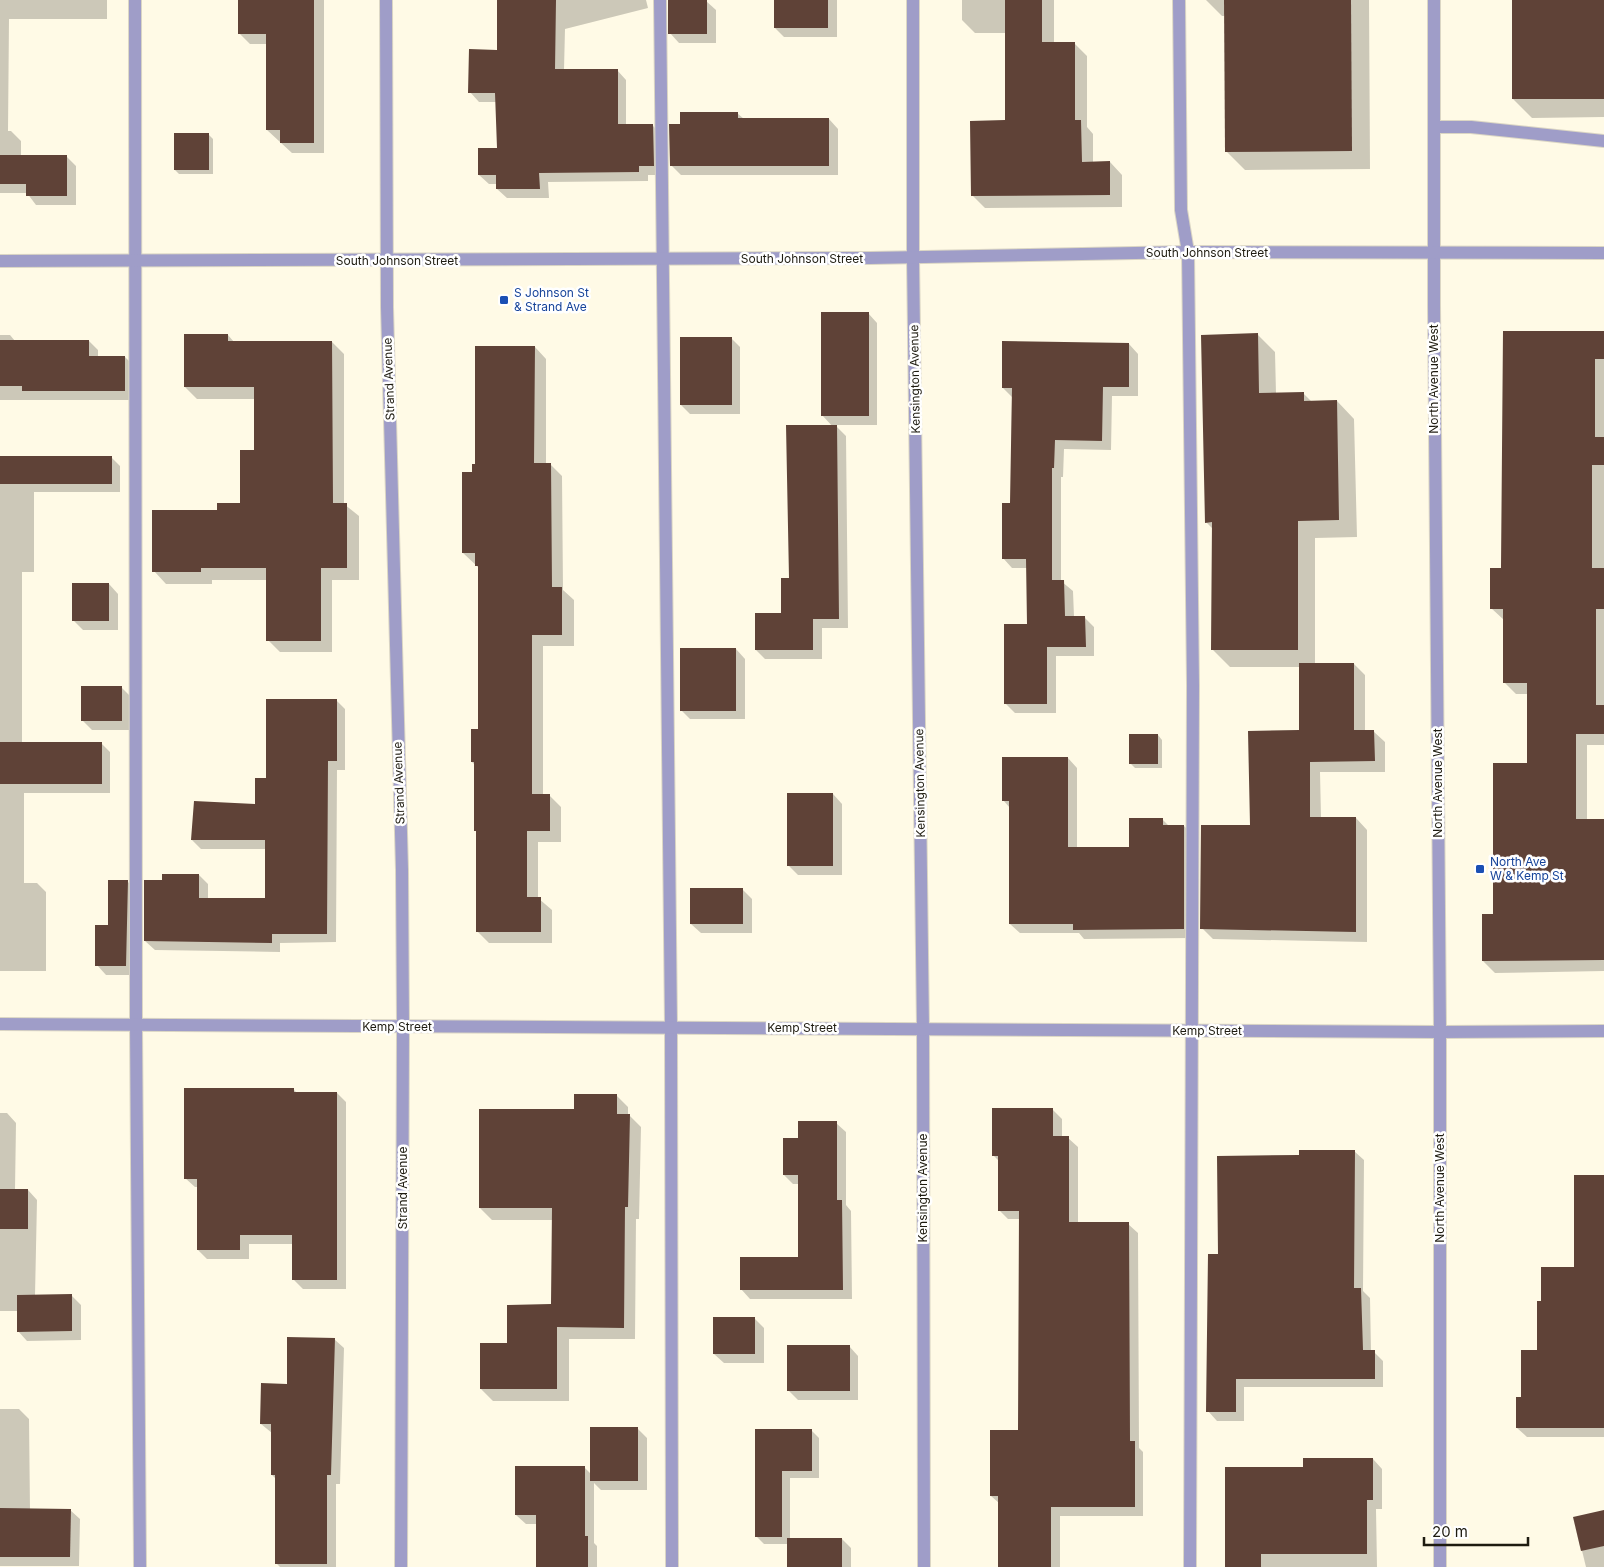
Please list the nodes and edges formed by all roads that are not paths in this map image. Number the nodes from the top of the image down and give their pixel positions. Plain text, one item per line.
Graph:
1 (135, 0) edge
2 (386, 0) edge
3 (660, 0) edge
4 (914, 0) edge
5 (1179, 0) edge
6 (1434, 0) edge
7 (1434, 127) junction
8 (1604, 141) edge
9 (1188, 252) junction
10 (1604, 253) edge
11 (1434, 254) junction
12 (914, 258) junction
13 (662, 260) junction
14 (0, 261) edge
15 (135, 262) junction
16 (387, 262) junction
17 (0, 1024) edge
18 (136, 1024) junction
19 (403, 1027) junction
20 (671, 1027) junction
21 (923, 1029) junction
22 (1190, 1030) junction
23 (1604, 1031) edge
24 (1440, 1032) junction
25 (140, 1567) edge
26 (400, 1567) edge
27 (672, 1567) edge
28 (924, 1567) edge
29 (1190, 1567) edge
30 (1440, 1567) edge

1 - 15 street
2 - 16 street, Strand Avenue
3 - 13 street
4 - 12 street, Kensington Avenue
5 - 9 street
6 - 7 street, North Avenue West
7 - 8 street
7 - 11 street, North Avenue West
9 - 11 street, South Johnson Street
9 - 12 street, South Johnson Street
9 - 22 street
10 - 11 street, South Johnson Street
11 - 24 street, North Avenue West
12 - 13 street, South Johnson Street
12 - 21 street, Kensington Avenue
13 - 16 street, South Johnson Street
13 - 20 street
14 - 15 street, South Johnson Street
15 - 16 street, South Johnson Street
15 - 18 street
16 - 19 street, Strand Avenue
17 - 18 street, Kemp Street
18 - 19 street, Kemp Street
18 - 25 street
19 - 20 street, Kemp Street
19 - 26 street, Strand Avenue
20 - 21 street, Kemp Street
20 - 27 street
21 - 22 street, Kemp Street
21 - 28 street, Kensington Avenue
22 - 24 street, Kemp Street
22 - 29 street
23 - 24 street, Kemp Street
24 - 30 street, North Avenue West

